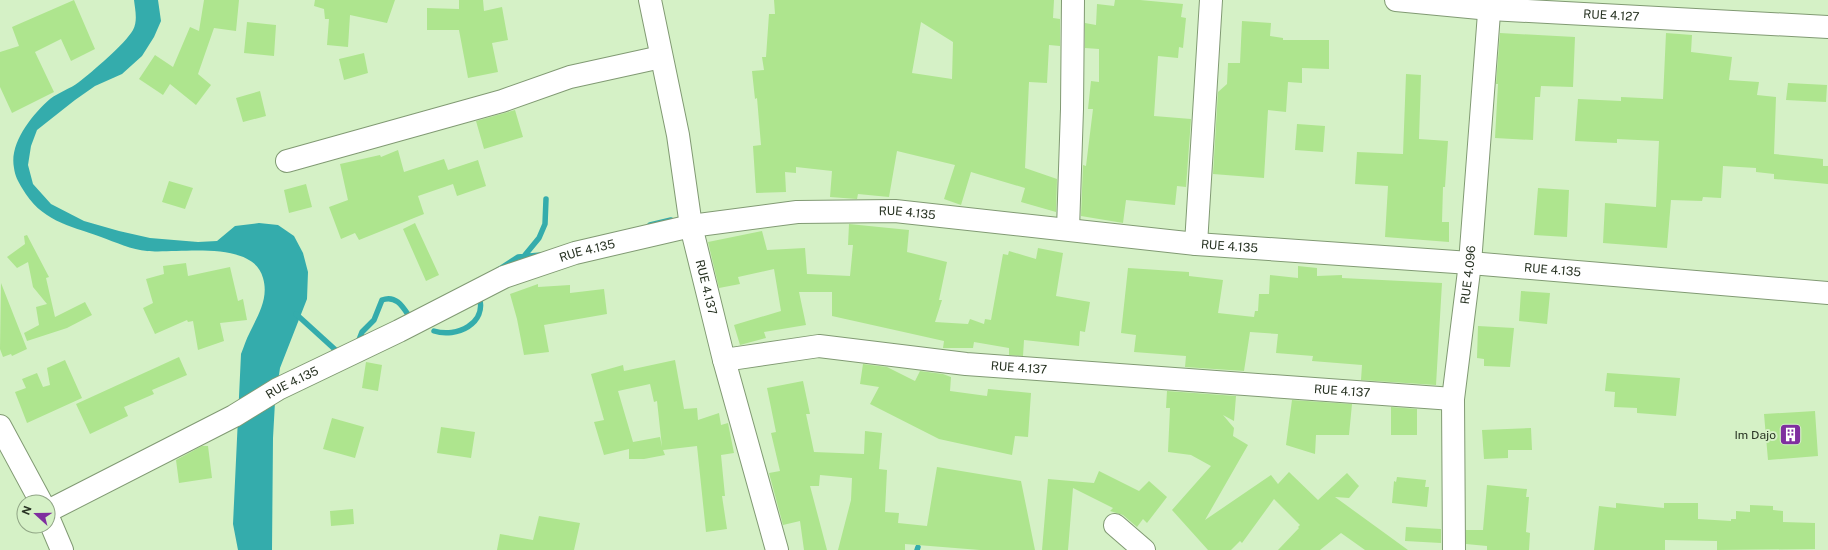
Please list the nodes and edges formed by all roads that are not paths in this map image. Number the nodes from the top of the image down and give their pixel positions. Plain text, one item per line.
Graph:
1 (650, 0) edge
2 (1072, 0) edge
3 (1211, 0) edge
4 (1396, 0) edge
5 (1490, 5) edge
6 (1828, 27) edge
7 (661, 57) junction
8 (287, 161) dead end
9 (691, 226) junction
10 (1068, 229) junction
11 (1196, 244) junction
12 (1470, 263) junction
13 (1828, 293) edge
14 (724, 360) junction
15 (1453, 399) junction
16 (0, 426) edge
17 (36, 494) edge
18 (56, 507) edge
19 (1115, 525) dead end
20 (55, 534) edge
21 (62, 550) edge
22 (777, 550) edge
23 (1144, 550) edge
24 (1454, 550) edge

1 - 7 street, RUE 4.137
2 - 10 street
3 - 11 street
4 - 5 street, RUE 4.127
5 - 6 street, RUE 4.127
5 - 12 street, RUE 4.096
7 - 8 street
7 - 9 street, RUE 4.137
9 - 10 street, RUE 4.135
9 - 14 street, RUE 4.137
9 - 18 street, RUE 4.135
10 - 11 street, RUE 4.135
11 - 12 street, RUE 4.135
12 - 13 street, RUE 4.135
12 - 15 street, RUE 4.096
14 - 15 street, RUE 4.137
14 - 22 street
15 - 24 street, RUE 4.096
16 - 17 street
19 - 23 street
20 - 21 street

